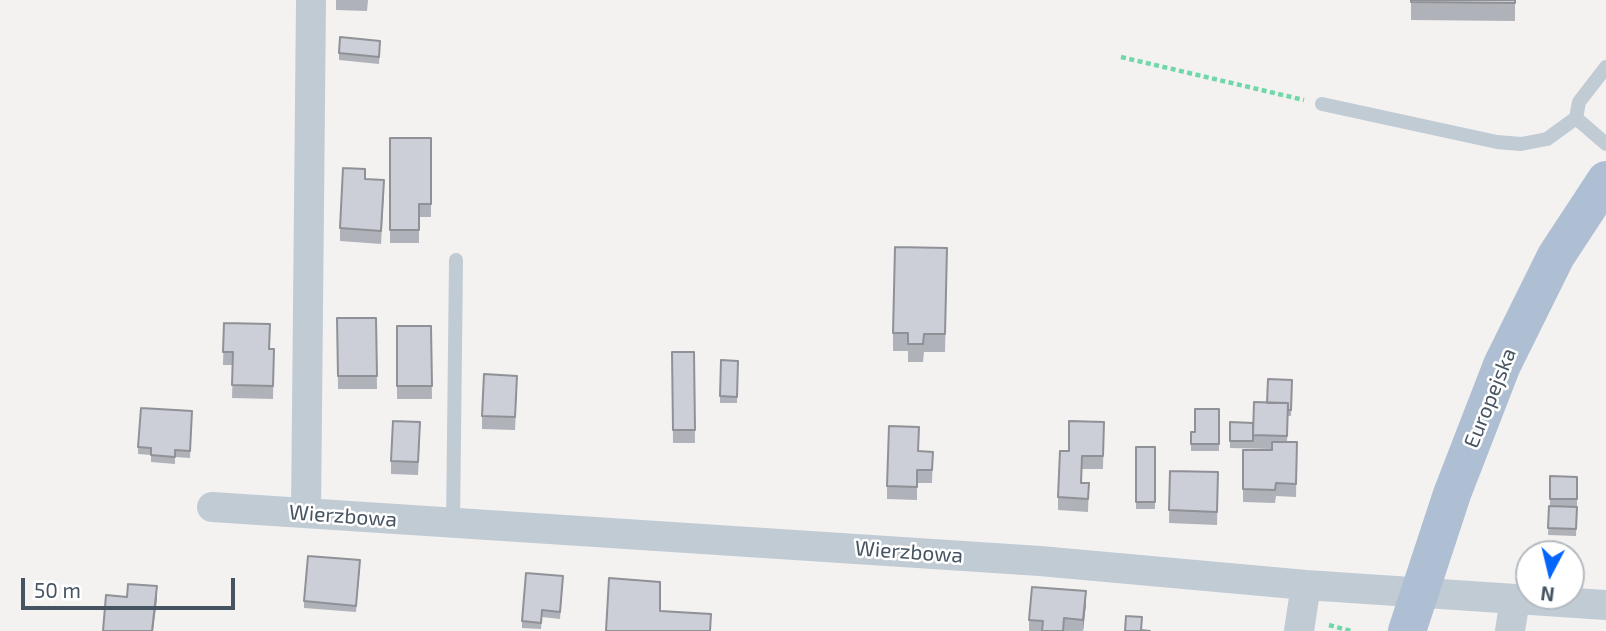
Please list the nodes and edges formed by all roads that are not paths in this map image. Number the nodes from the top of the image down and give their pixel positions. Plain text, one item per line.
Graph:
1 (311, 0) edge
2 (1606, 68) edge
3 (1322, 104) road end
4 (1576, 118) junction
5 (1606, 144) edge
6 (1606, 180) edge
7 (456, 260) dead end
8 (212, 507) dead end
9 (306, 513) junction
10 (453, 524) junction
11 (1306, 585) junction
12 (1420, 592) junction
13 (1515, 599) joint
14 (1585, 604) edge
15 (1606, 605) edge
16 (1299, 631) edge
17 (1407, 631) edge
18 (1510, 631) edge

1 - 9 street
2 - 4 lane
3 - 4 lane
4 - 5 lane
6 - 12 main road, Europejska
7 - 10 lane
8 - 9 street, Wierzbowa
9 - 10 street, Wierzbowa
10 - 11 street, Wierzbowa
11 - 12 street, Wierzbowa
11 - 16 street
12 - 13 street, Wierzbowa
12 - 17 main road, Europejska
13 - 18 street
14 - 15 street, Wierzbowa

